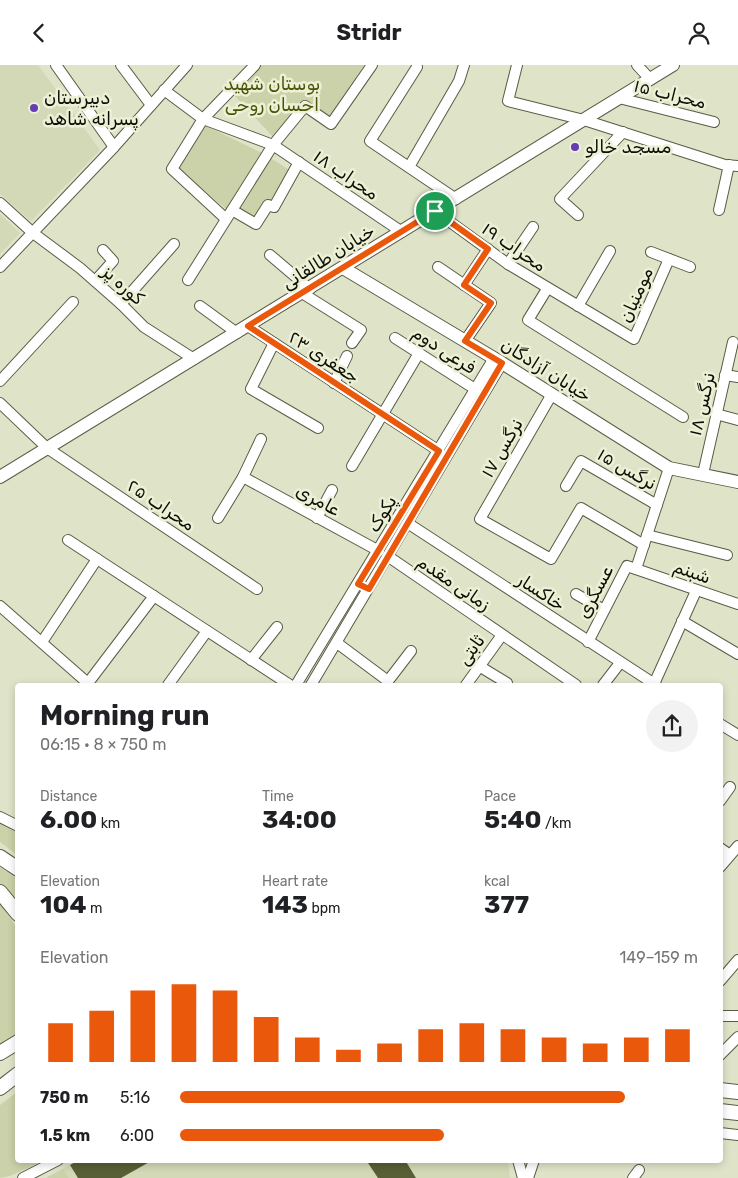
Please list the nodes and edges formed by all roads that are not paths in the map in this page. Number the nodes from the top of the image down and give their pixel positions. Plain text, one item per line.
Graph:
1 (56, 65) edge
2 (121, 65) edge
3 (187, 65) edge
4 (255, 65) edge
5 (372, 65) edge
6 (464, 65) edge
7 (516, 65) edge
8 (637, 65) edge
9 (673, 65) edge
10 (416, 67) dead end
11 (650, 79) junction
12 (164, 90) junction
13 (619, 98) junction
14 (151, 105) junction
15 (203, 119) junction
16 (584, 120) junction
17 (714, 122) dead end
18 (623, 132) junction
19 (273, 145) junction
20 (114, 147) junction
21 (299, 163) junction
22 (734, 166) edge
23 (409, 167) junction
24 (456, 199) junction
25 (0, 203) edge
26 (232, 209) junction
27 (435, 211) junction
28 (719, 211) dead end
29 (578, 215) dead end
30 (226, 219) junction
31 (533, 227) dead end
32 (402, 232) junction
33 (33, 233) junction
34 (174, 244) dead end
35 (488, 249) junction
36 (103, 250) dead end
37 (610, 251) dead end
38 (651, 253) dead end
39 (270, 255) dead end
40 (669, 259) junction
41 (508, 264) junction
42 (0, 267) edge
43 (438, 267) dead end
44 (690, 267) dead end
45 (343, 268) junction
46 (188, 280) dead end
47 (95, 281) junction
48 (464, 285) junction
49 (547, 289) junction
50 (306, 291) junction
51 (73, 302) dead end
52 (121, 304) junction
53 (200, 306) dead end
54 (578, 306) junction
55 (248, 326) junction
56 (237, 333) junction
57 (395, 338) dead end
58 (465, 341) junction
59 (733, 342) dead end
60 (274, 343) junction
61 (352, 343) dead end
62 (419, 353) junction
63 (346, 356) dead end
64 (194, 359) junction
65 (498, 360) junction
66 (725, 375) junction
67 (738, 377) edge
68 (0, 381) edge
69 (334, 383) junction
70 (475, 389) junction
71 (552, 394) junction
72 (0, 403) edge
73 (716, 414) junction
74 (383, 415) junction
75 (683, 417) dead end
76 (738, 420) edge
77 (318, 428) dead end
78 (261, 439) dead end
79 (47, 448) junction
80 (439, 451) junction
81 (352, 466) dead end
82 (669, 468) junction
83 (703, 473) junction
84 (0, 477) edge
85 (243, 477) junction
86 (738, 482) edge
87 (566, 486) dead end
88 (332, 490) dead end
89 (657, 505) junction
90 (218, 518) dead end
91 (317, 518) junction
92 (409, 524) junction
93 (647, 535) junction
94 (68, 541) dead end
95 (644, 545) junction
96 (379, 551) junction
97 (727, 555) dead end
98 (389, 557) junction
99 (97, 559) junction
100 (636, 569) junction
101 (358, 584) junction
102 (257, 589) dead end
103 (369, 589) junction
104 (696, 591) junction
105 (576, 594) dead end
106 (154, 596) junction
107 (738, 604) edge
108 (0, 606) edge
109 (604, 609) junction
110 (682, 621) junction
111 (277, 627) dead end
112 (207, 631) junction
113 (502, 635) junction
114 (42, 642) junction
115 (588, 642) junction
116 (337, 643) junction
117 (410, 651) dead end
118 (738, 654) edge
119 (252, 660) junction
120 (620, 663) junction
121 (480, 666) junction
122 (88, 683) edge
123 (90, 683) edge
124 (169, 683) edge
125 (287, 683) edge
126 (297, 683) edge
127 (312, 683) edge
128 (467, 683) edge
129 (507, 683) dead end
130 (573, 683) edge
131 (605, 683) edge
132 (653, 683) edge
133 (655, 683) edge
134 (723, 726) edge
135 (738, 735) edge
136 (730, 787) dead end
137 (723, 797) edge
138 (0, 817) edge
139 (15, 824) edge
140 (738, 846) edge
141 (723, 850) edge
142 (730, 855) junction
143 (0, 857) edge
144 (723, 863) edge
145 (15, 867) edge
146 (0, 892) edge
147 (15, 909) edge
148 (738, 961) edge
149 (723, 978) edge
150 (723, 1016) edge
151 (738, 1016) edge
152 (738, 1037) edge
153 (15, 1044) edge
154 (723, 1052) edge
155 (0, 1053) edge
156 (15, 1076) edge
157 (15, 1087) edge
158 (0, 1088) edge
159 (723, 1090) edge
160 (738, 1092) edge
161 (0, 1093) edge
162 (723, 1111) edge
163 (738, 1113) edge
164 (723, 1133) edge
165 (738, 1135) edge
166 (52, 1163) edge
167 (519, 1163) edge
168 (533, 1163) edge
169 (23, 1178) edge
170 (523, 1178) edge
171 (528, 1178) edge

1 - 20 street
2 - 14 street
3 - 12 street
4 - 15 street
5 - 19 street
6 - 23 street
7 - 16 street
8 - 11 street
9 - 11 main road, خیابان طالقانی
10 - 23 street
11 - 13 main road, خیابان طالقانی
12 - 14 street
12 - 15 street, محراب ۱۸
13 - 16 main road, خیابان طالقانی
13 - 17 street, محراب ۱۵
14 - 20 street
15 - 19 street, محراب ۱۸
15 - 30 street
16 - 18 street
16 - 24 main road, خیابان طالقانی
18 - 22 street
18 - 29 street
19 - 21 street, محراب ۱۸
19 - 26 street
20 - 33 street
21 - 26 street
21 - 32 street, محراب ۱۸
22 - 28 street
23 - 24 street
24 - 27 main road, خیابان طالقانی
25 - 33 street, کوره پز
26 - 30 street
27 - 32 main road, خیابان طالقانی
27 - 35 street, محراب ۱۹
30 - 46 street
31 - 41 street
32 - 45 main road, خیابان طالقانی
33 - 42 street
33 - 47 street, کوره پز
34 - 52 street
35 - 41 street, محراب ۱۹
35 - 48 street
36 - 47 street
37 - 54 street
38 - 40 street
39 - 50 street
40 - 44 street
40 - 54 street, مومنیان
41 - 49 street, محراب ۱۹
43 - 48 street
45 - 50 main road, خیابان طالقانی
45 - 58 main road, خیابان آزادگان
47 - 52 street, کوره پز
48 - 58 street
49 - 54 street, محراب ۱۹
49 - 75 street
50 - 55 main road, خیابان طالقانی
50 - 61 street
51 - 68 street
52 - 64 street, کوره پز
53 - 56 street
55 - 56 main road, خیابان طالقانی
55 - 60 street, جعفری ۲۳
56 - 64 main road, خیابان طالقانی
57 - 62 street, فرعی دوم
58 - 65 main road, خیابان آزادگان
59 - 66 street, نرگس ۱۸
60 - 69 street, جعفری ۲۳
60 - 77 street
62 - 70 street, فرعی دوم
62 - 74 street
63 - 69 street
64 - 79 main road, خیابان طالقانی
65 - 70 street, پکوک
65 - 71 main road, خیابان آزادگان
65 - 92 street, پکوک
66 - 67 street
66 - 73 street, نرگس ۱۸
69 - 74 street, جعفری ۲۳
70 - 80 street, پکوک
71 - 82 main road, خیابان آزادگان
71 - 95 street, نرگس ۱۷
72 - 79 street, محراب ۲۵
73 - 76 street
73 - 83 street, نرگس ۱۸
74 - 80 street, جعفری ۲۳
74 - 81 street
78 - 85 street
79 - 84 main road, خیابان طالقانی
79 - 102 street, محراب ۲۵
80 - 96 street, پکوک
82 - 83 main road, خیابان آزادگان
82 - 89 street
83 - 86 main road, خیابان آزادگان
85 - 90 street
85 - 91 street, عامری
87 - 89 street, نرگس ۱۵
88 - 91 street
89 - 93 street
91 - 96 street, عامری
92 - 98 street, پکوک
92 - 115 street, خاکسار
93 - 95 street
93 - 97 street
94 - 99 street
95 - 100 street
96 - 101 street, پکوک
98 - 103 street, پکوک
98 - 113 street, زمانی مقدم
99 - 106 street
99 - 114 street
100 - 104 street, شبنم
100 - 109 street, عسگری
101 - 103 street
101 - 126 street, پکوک
103 - 116 street, پکوک
104 - 107 street, شبنم
104 - 110 street
105 - 109 street
106 - 112 street
106 - 123 street
108 - 114 street
109 - 115 street, عسگری
110 - 118 street
110 - 133 street
111 - 119 street
112 - 119 street
112 - 124 street
113 - 121 street, ثابتی
113 - 130 street, زمانی مقدم
114 - 122 street
115 - 120 street, خاکسار
116 - 117 street
116 - 127 street, پکوک
119 - 125 street
120 - 131 street
120 - 132 street, خاکسار
121 - 128 street, ثابتی
121 - 129 street
134 - 135 street
136 - 137 street
138 - 139 street
140 - 142 street
141 - 142 street
142 - 144 street
143 - 145 highway
146 - 147 highway
148 - 149 street
150 - 151 street
152 - 154 street
153 - 155 highway
156 - 158 highway
157 - 161 highway
159 - 160 highway
162 - 163 highway
164 - 165 street
166 - 169 street
167 - 170 street
168 - 171 street

